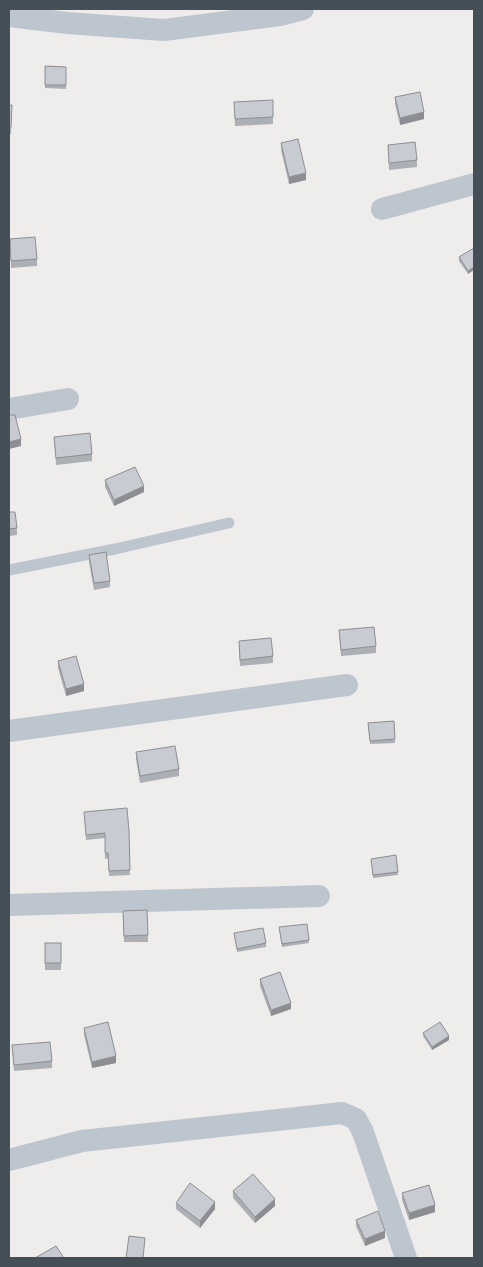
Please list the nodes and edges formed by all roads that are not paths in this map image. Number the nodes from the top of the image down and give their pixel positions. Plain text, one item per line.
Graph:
1 (303, 9) edge
2 (9, 16) edge
3 (474, 184) edge
4 (382, 209) dead end
5 (68, 399) dead end
6 (9, 409) edge
7 (229, 523) dead end
8 (9, 570) edge
9 (348, 685) dead end
10 (9, 732) edge
11 (319, 896) dead end
12 (9, 905) edge
13 (9, 1159) edge
14 (406, 1258) edge

1 - 2 street
3 - 4 street
5 - 6 street
7 - 8 lane
9 - 10 street
11 - 12 street
13 - 14 street

